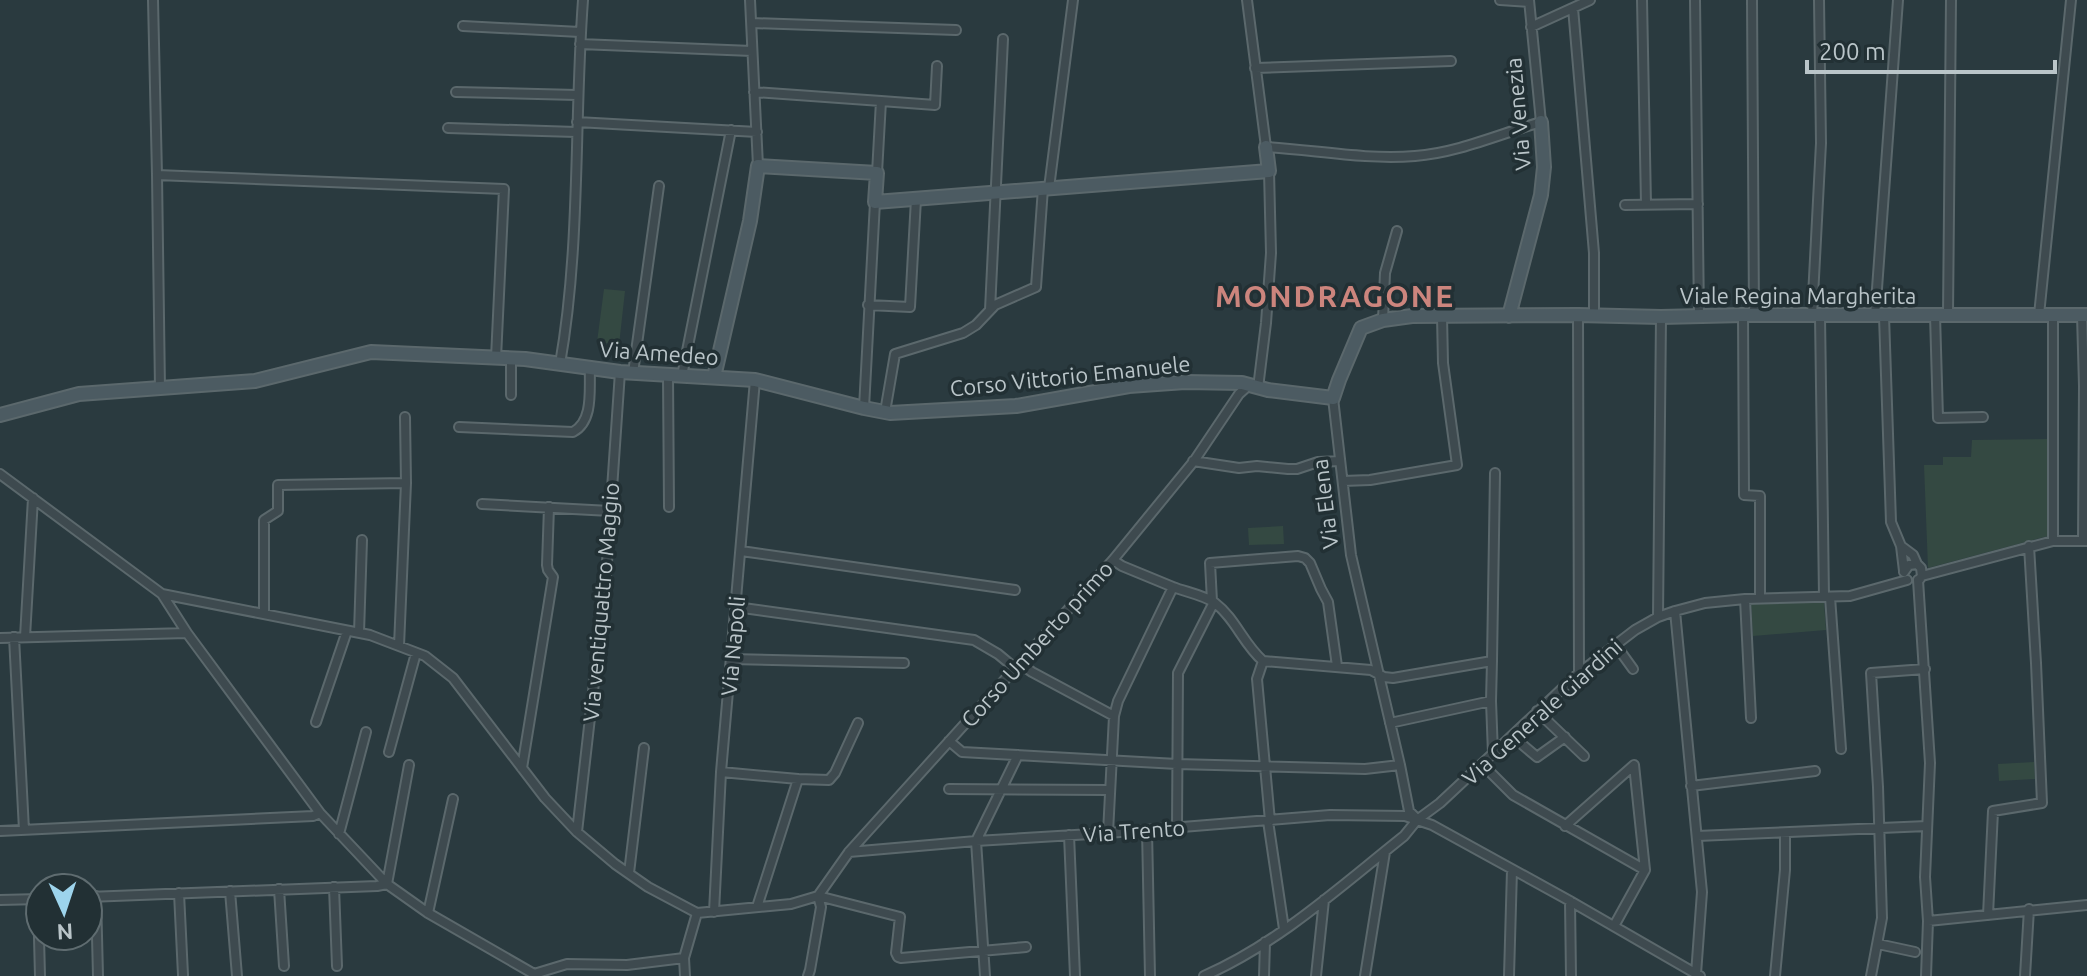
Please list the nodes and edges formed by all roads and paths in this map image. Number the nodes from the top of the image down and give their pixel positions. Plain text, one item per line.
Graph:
1 (153, 0) edge
2 (583, 0) edge
3 (750, 0) edge
4 (1073, 0) edge
5 (1247, 0) edge
6 (1500, 0) edge
7 (1590, 0) edge
8 (1642, 0) edge
9 (1695, 0) edge
10 (1752, 0) edge
11 (1819, 0) edge
12 (1898, 0) edge
13 (1951, 0) edge
14 (2071, 0) edge
15 (1529, 1) edge
16 (1573, 8) junction
17 (752, 23) junction
18 (463, 26) dead end
19 (1531, 27) junction
20 (956, 30) dead end
21 (580, 32) junction
22 (1003, 39) dead end
23 (580, 44) junction
24 (752, 51) junction
25 (1451, 61) dead end
26 (937, 66) dead end
27 (1255, 68) junction
28 (456, 92) dead end
29 (754, 92) junction
30 (577, 95) junction
31 (881, 101) junction
32 (1541, 122) junction
33 (576, 127) junction
34 (448, 128) dead end
35 (731, 130) junction
36 (757, 132) junction
37 (1266, 147) junction
38 (758, 166) junction
39 (1269, 171) junction
40 (877, 173) junction
41 (157, 175) junction
42 (659, 186) dead end
43 (1046, 188) junction
44 (996, 192) junction
45 (916, 199) junction
46 (875, 202) junction
47 (1646, 204) junction
48 (1698, 204) junction
49 (1625, 205) dead end
50 (1397, 231) dead end
51 (868, 305) junction
52 (990, 310) junction
53 (1578, 315) junction
54 (1748, 315) junction
55 (1941, 315) junction
56 (2039, 315) junction
57 (2053, 315) junction
58 (2084, 315) edge
59 (1442, 316) junction
60 (1509, 316) junction
61 (1594, 316) junction
62 (1699, 316) junction
63 (1816, 316) junction
64 (1880, 316) junction
65 (1661, 317) junction
66 (1383, 320) junction
67 (496, 358) junction
68 (511, 359) junction
69 (560, 364) junction
70 (590, 369) junction
71 (626, 373) junction
72 (668, 376) junction
73 (682, 376) junction
74 (714, 377) junction
75 (755, 380) junction
76 (1253, 386) junction
77 (160, 389) junction
78 (511, 395) dead end
79 (1333, 398) junction
80 (864, 408) junction
81 (885, 412) junction
82 (0, 415) edge
83 (405, 417) dead end
84 (1983, 417) dead end
85 (459, 427) dead end
86 (1193, 461) junction
87 (1340, 461) junction
88 (1495, 473) dead end
89 (0, 474) edge
90 (1343, 481) junction
91 (406, 483) junction
92 (2085, 497) edge
93 (33, 498) junction
94 (482, 504) dead end
95 (549, 507) junction
96 (669, 507) dead end
97 (610, 511) junction
98 (362, 540) dead end
99 (2085, 540) edge
100 (2053, 541) junction
101 (1901, 546) junction
102 (2029, 546) junction
103 (741, 551) junction
104 (1113, 560) junction
105 (1915, 575) junction
106 (1173, 587) junction
107 (1015, 590) dead end
108 (162, 594) junction
109 (1827, 596) junction
110 (1760, 598) junction
111 (1745, 599) junction
112 (1213, 601) junction
113 (736, 607) junction
114 (1675, 611) junction
115 (264, 614) junction
116 (1658, 617) junction
117 (347, 631) junction
118 (187, 633) junction
119 (359, 633) junction
120 (14, 637) junction
121 (25, 637) junction
122 (0, 638) edge
123 (1615, 644) junction
124 (399, 646) junction
125 (416, 653) junction
126 (731, 659) junction
127 (1263, 661) junction
128 (1492, 661) junction
129 (904, 663) dead end
130 (1017, 666) junction
131 (1337, 666) junction
132 (1633, 669) dead end
133 (1925, 669) junction
134 (1579, 673) junction
135 (1378, 674) junction
136 (1491, 701) junction
137 (1537, 711) junction
138 (1114, 716) junction
139 (1751, 718) dead end
140 (316, 722) dead end
141 (858, 723) dead end
142 (1390, 723) junction
143 (366, 732) dead end
144 (1512, 736) junction
145 (1565, 737) junction
146 (949, 741) junction
147 (644, 748) dead end
148 (1841, 749) dead end
149 (389, 752) dead end
150 (1493, 754) junction
151 (1018, 755) junction
152 (1584, 756) dead end
153 (1110, 760) junction
154 (1177, 764) junction
155 (1482, 764) junction
156 (409, 765) dead end
157 (1265, 765) junction
158 (1400, 765) junction
159 (522, 768) junction
160 (1815, 771) dead end
161 (721, 772) junction
162 (798, 779) junction
163 (1691, 786) junction
164 (949, 789) dead end
165 (1002, 789) junction
166 (1108, 790) junction
167 (453, 799) dead end
168 (320, 813) junction
169 (1417, 820) junction
170 (1269, 821) junction
171 (1565, 826) junction
172 (1927, 826) junction
173 (1177, 828) junction
174 (1880, 829) junction
175 (24, 830) junction
176 (1147, 830) junction
177 (0, 831) edge
178 (577, 832) junction
179 (1108, 833) junction
180 (1785, 833) junction
181 (339, 834) junction
182 (1069, 835) junction
183 (1697, 836) junction
184 (976, 841) junction
185 (1385, 851) junction
186 (849, 852) junction
187 (1512, 870) junction
188 (1645, 870) junction
189 (629, 873) junction
190 (387, 884) junction
191 (334, 887) junction
192 (279, 889) junction
193 (230, 891) junction
194 (179, 893) junction
195 (104, 896) edge
196 (818, 896) junction
197 (24, 899) edge
198 (0, 900) edge
199 (1324, 900) junction
200 (1570, 901) junction
201 (2087, 905) edge
202 (757, 907) junction
203 (2029, 909) junction
204 (714, 912) junction
205 (428, 913) junction
206 (697, 913) junction
207 (1988, 915) junction
208 (1928, 921) junction
209 (1614, 926) junction
210 (1284, 929) junction
211 (1265, 942) junction
212 (1878, 944) junction
213 (1026, 947) dead end
214 (984, 950) junction
215 (40, 952) edge
216 (96, 952) edge
217 (1915, 952) dead end
218 (684, 958) junction
219 (284, 966) dead end
220 (337, 966) dead end
221 (1682, 971) edge
222 (183, 975) edge
223 (534, 975) edge
224 (1207, 975) edge
225 (1698, 975) edge
226 (1874, 975) edge
227 (40, 976) edge
228 (98, 976) edge
229 (237, 976) edge
230 (685, 976) edge
231 (808, 976) edge
232 (985, 976) edge
233 (1075, 976) edge
234 (1150, 976) edge
235 (1264, 976) edge
236 (1316, 976) edge
237 (1365, 976) edge
238 (1509, 976) edge
239 (1571, 976) edge
240 (1775, 976) edge
241 (1926, 976) edge
242 (2025, 976) edge

1 - 41 street
2 - 21 street
3 - 17 street
4 - 43 street
5 - 27 street
6 - 15 street
7 - 16 street
8 - 47 street
9 - 48 street
10 - 54 street
11 - 63 street
12 - 64 street
13 - 55 street
14 - 56 street
15 - 19 street, Via Venezia
16 - 19 street
16 - 61 street
17 - 20 street
17 - 24 street
18 - 21 street
19 - 32 street, Via Venezia
21 - 23 street
22 - 44 street
23 - 24 street
23 - 30 street
24 - 29 street
25 - 27 street
26 - 31 street
27 - 37 street
28 - 30 street
29 - 31 street
29 - 36 street
30 - 33 street
31 - 40 street
32 - 37 street
32 - 60 street, Via Venezia
33 - 34 street
33 - 35 street
33 - 69 street
35 - 36 street
35 - 73 street
36 - 38 street
37 - 39 street
38 - 40 street
38 - 74 street
39 - 43 street
39 - 76 street
40 - 46 street
41 - 67 street
41 - 77 street
42 - 71 street, Via ventiquattro Maggio
43 - 44 street
43 - 52 street
44 - 45 street
44 - 52 street
45 - 46 street
45 - 51 street
46 - 51 street
47 - 48 street
47 - 49 street
48 - 62 street
50 - 66 street
51 - 80 street
52 - 81 street
53 - 60 street, Viale Regina Margherita
53 - 61 street, Viale Regina Margherita
53 - 134 street
54 - 62 street, Viale Regina Margherita
54 - 63 street, Viale Regina Margherita
54 - 110 street
55 - 56 street, Viale Regina Margherita
55 - 64 street, Viale Regina Margherita
55 - 84 street
56 - 57 street, Viale Regina Margherita
57 - 58 street, Viale Regina Margherita
57 - 100 street
58 - 92 street
59 - 60 street
59 - 66 street
59 - 90 street
61 - 65 street, Viale Regina Margherita
62 - 65 street, Viale Regina Margherita
63 - 64 street, Viale Regina Margherita
63 - 109 street
64 - 101 street
65 - 116 street
66 - 79 street, Via Elena
67 - 68 street, Via Amedeo
67 - 77 street, Via Amedeo
68 - 69 street, Via Amedeo
68 - 78 street
69 - 70 street, Via Amedeo
70 - 71 street, Via Amedeo
70 - 85 street
71 - 72 street, Via Amedeo
71 - 97 street, Via ventiquattro Maggio
72 - 73 street, Via Amedeo
72 - 96 street
73 - 74 street, Via Amedeo
74 - 75 street, Via Amedeo
75 - 80 street, Corso Vittorio Emanuele
75 - 103 street, Via Napoli
76 - 79 street, Corso Vittorio Emanuele
76 - 81 street, Corso Vittorio Emanuele
76 - 86 street, Corso Umberto primo
77 - 82 street, Via Amedeo
79 - 87 street, Via Elena
80 - 81 street, Corso Vittorio Emanuele
83 - 91 street
86 - 87 street
86 - 104 street, Corso Umberto primo
87 - 90 street, Via Elena
88 - 128 street
89 - 93 street
90 - 135 street, Via Elena
91 - 115 street
91 - 124 street
92 - 99 street
93 - 108 street
93 - 121 street
94 - 95 street
95 - 97 street
95 - 159 street
97 - 178 street, Via ventiquattro Maggio
98 - 119 street
99 - 100 street, Via Generale Giardini
100 - 102 street, Via Generale Giardini
101 - 105 street
101 - 105 street
102 - 105 street, Via Generale Giardini
102 - 207 street
103 - 107 street
103 - 113 street, Via Napoli
104 - 106 street
104 - 130 street, Corso Umberto primo
105 - 109 street, Via Generale Giardini
105 - 133 street
106 - 112 street
106 - 138 street
108 - 115 street
108 - 118 street
109 - 110 street, Via Generale Giardini
109 - 148 street
110 - 111 street, Via Generale Giardini
111 - 114 street, Via Generale Giardini
111 - 139 street
112 - 127 street
112 - 131 street
112 - 154 street
113 - 126 street, Via Napoli
113 - 130 street
114 - 116 street, Via Generale Giardini
114 - 163 street
115 - 117 street
116 - 123 street, Via Generale Giardini
117 - 119 street
117 - 140 street
118 - 121 street
118 - 168 street
119 - 124 street
120 - 121 street
120 - 122 street
120 - 175 street
123 - 132 street
123 - 134 street, Via Generale Giardini
124 - 125 street
125 - 149 street
125 - 159 street
126 - 129 street
126 - 161 street, Via Napoli
127 - 131 street
127 - 157 street
128 - 135 street
128 - 136 street
130 - 138 street
130 - 146 street, Corso Umberto primo
131 - 135 street
133 - 172 street
133 - 174 street
134 - 137 street, Via Generale Giardini
135 - 142 street, Via Elena
136 - 142 street
136 - 150 street
137 - 144 street, Via Generale Giardini
137 - 145 street
138 - 153 street
141 - 162 street
142 - 158 street, Via Elena
143 - 181 street
144 - 145 street
144 - 150 street, Via Generale Giardini
145 - 152 street
146 - 151 street
146 - 186 street, Corso Umberto primo
147 - 189 street
150 - 155 street, Via Generale Giardini
151 - 153 street
151 - 165 street
153 - 154 street
153 - 166 street
154 - 157 street
154 - 173 street
155 - 169 street, Via Generale Giardini
155 - 171 street
156 - 190 street
157 - 158 street
157 - 170 street
158 - 169 street, Via Elena
159 - 178 street
160 - 163 street
161 - 162 street
161 - 204 street, Via Napoli
162 - 202 street
163 - 183 street
164 - 165 street
165 - 166 street
165 - 184 street
166 - 179 street
167 - 205 street
168 - 175 street
168 - 181 street
169 - 170 street, Via Trento
169 - 185 street, Via Generale Giardini
169 - 187 street, Via Trento
170 - 173 street, Via Trento
170 - 210 street
171 - 188 street
171 - 188 street
172 - 174 street
172 - 208 street
173 - 176 street, Via Trento
174 - 180 street
174 - 212 street
175 - 177 street
176 - 179 street, Via Trento
176 - 234 street
178 - 189 street
179 - 182 street, Via Trento
180 - 183 street
180 - 240 street
181 - 190 street
182 - 184 street, Via Trento
182 - 233 street
183 - 225 street
184 - 186 street, Via Trento
184 - 214 street
185 - 199 street, Via Generale Giardini
185 - 237 street
186 - 196 street, Corso Umberto primo
187 - 200 street, Via Trento
187 - 238 street
188 - 209 street
189 - 206 street
190 - 191 street
190 - 205 street
191 - 192 street
191 - 220 street
192 - 193 street
192 - 219 street
193 - 194 street
193 - 229 street
194 - 195 street
194 - 222 street
196 - 202 street
196 - 214 street
196 - 231 street
197 - 198 street
199 - 210 street, Via Generale Giardini
199 - 236 street
200 - 209 street, Via Trento
200 - 239 street
201 - 203 street
202 - 204 street
203 - 207 street
203 - 242 street
204 - 206 street
205 - 223 street
206 - 218 street
207 - 208 street
208 - 241 street
209 - 221 street, Via Trento
210 - 211 street, Via Generale Giardini
211 - 224 street, Via Generale Giardini
211 - 235 street
212 - 217 street
212 - 226 street
213 - 214 street
214 - 232 street
215 - 227 street
216 - 228 street
218 - 223 street
218 - 230 street
221 - 225 street, Via Trento

